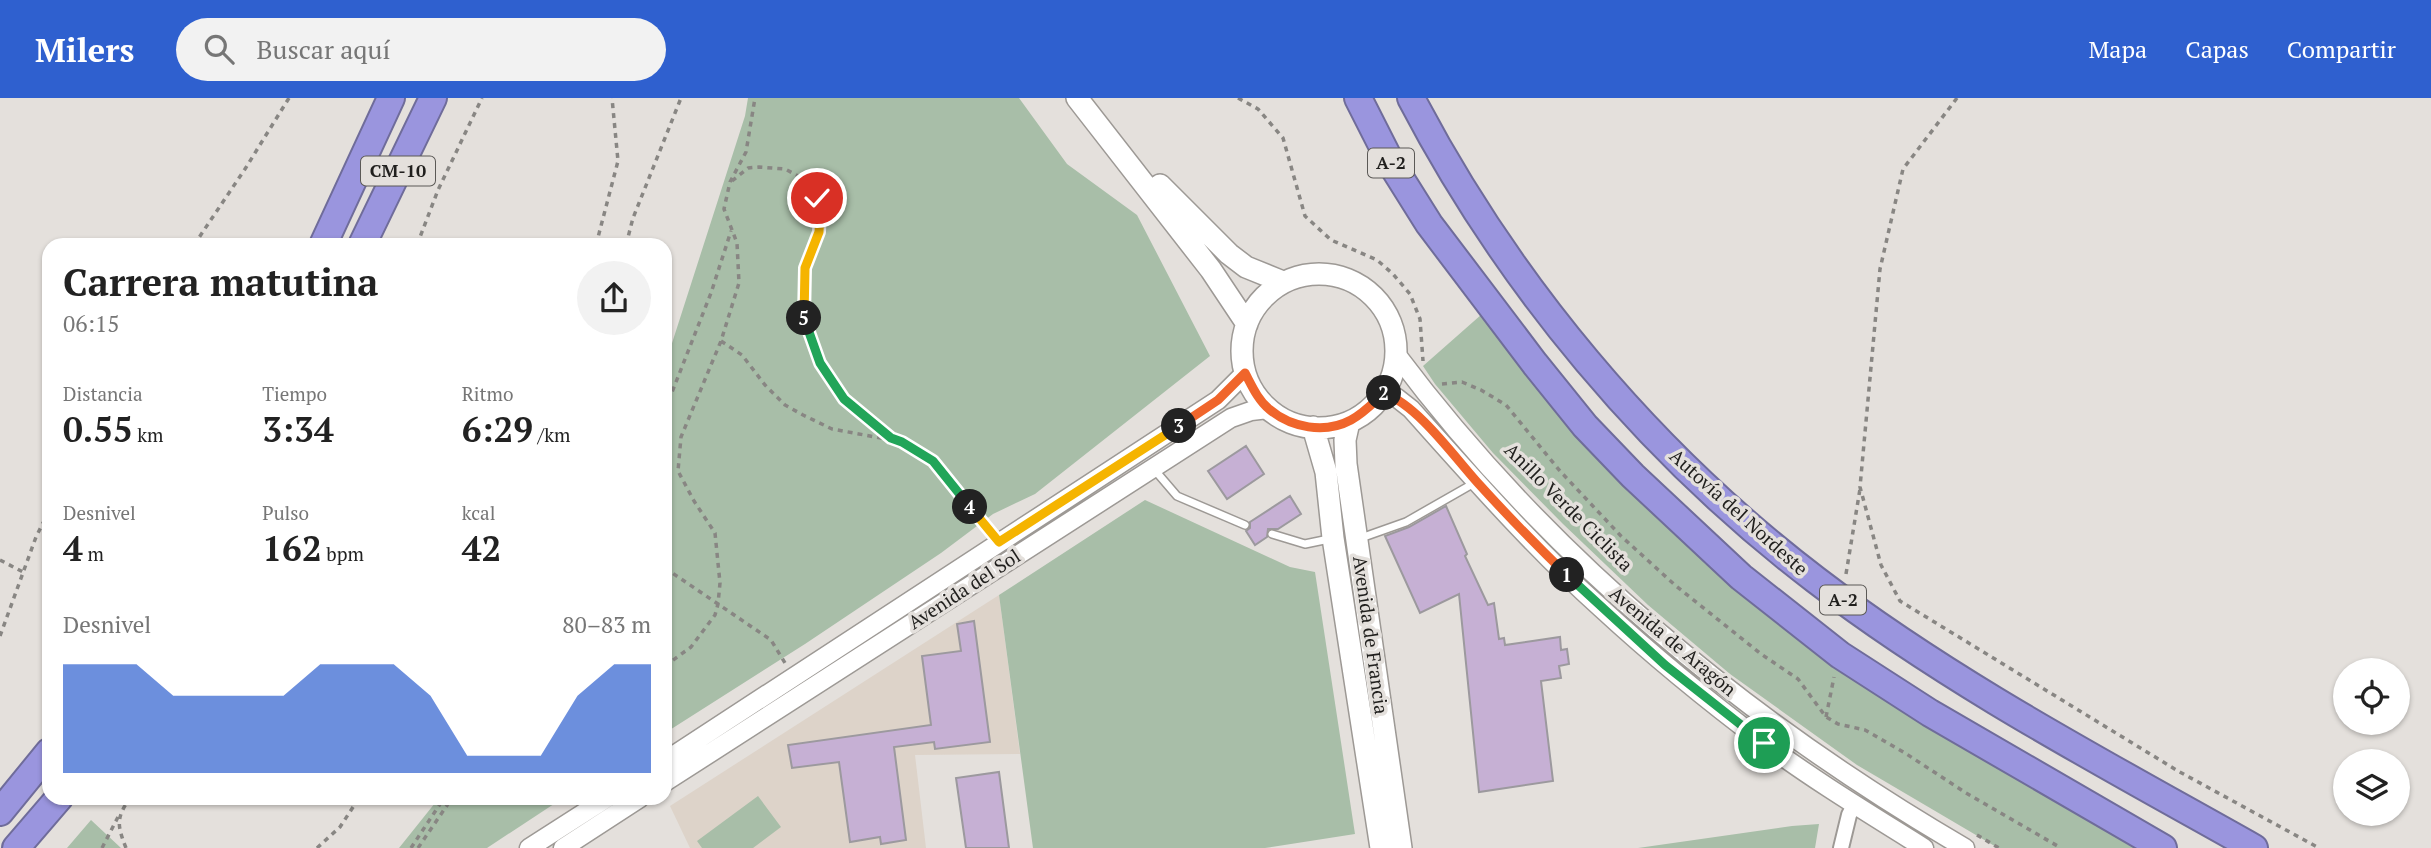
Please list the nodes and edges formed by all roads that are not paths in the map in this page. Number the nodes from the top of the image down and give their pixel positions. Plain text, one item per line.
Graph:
1 (391, 98) edge
2 (433, 98) edge
3 (1077, 98) edge
4 (1358, 98) edge
5 (1410, 98) edge
6 (1428, 98) edge
7 (1097, 121) junction
8 (1479, 212) junction
9 (326, 238) edge
10 (365, 238) edge
11 (1283, 282) junction
12 (1247, 324) junction
13 (1396, 354) junction
14 (1245, 373) junction
15 (1383, 393) junction
16 (1268, 409) junction
17 (1349, 422) junction
18 (1313, 427) junction
19 (1153, 468) junction
20 (1476, 481) junction
21 (1245, 525) dead end
22 (1272, 534) dead end
23 (1334, 538) junction
24 (1357, 539) junction
25 (672, 756) edge
26 (42, 761) edge
27 (672, 777) edge
28 (53, 805) edge
29 (596, 805) edge
30 (629, 805) edge
31 (1854, 805) junction
32 (0, 812) edge
33 (1970, 841) edge
34 (16, 848) edge
35 (529, 848) edge
36 (563, 848) edge
37 (1381, 848) edge
38 (1401, 848) edge
39 (1841, 848) edge
40 (1924, 848) edge
41 (2163, 848) edge
42 (2253, 848) edge

1 - 9 highway, CM-10
2 - 10 highway, CM-10
3 - 7 main road
4 - 41 highway, A-2
5 - 8 highway, Autovía del Nordeste / A-2
6 - 8 highway
7 - 11 main road
7 - 12 main road
8 - 42 highway, Autovía del Nordeste / A-2
11 - 12 main road
11 - 13 main road
12 - 14 main road
13 - 15 main road
13 - 33 street, Avenida de Aragón
14 - 16 main road
14 - 25 street, Avenida del Sol
15 - 17 main road
15 - 20 street, Avenida de Aragón
16 - 18 main road
16 - 19 street, Avenida del Sol
17 - 18 main road
17 - 24 main road, Avenida de Francia
18 - 23 main road, Avenida de Francia
19 - 21 lane
19 - 27 street, Avenida del Sol
20 - 24 lane
20 - 31 street, Avenida de Aragón
22 - 23 lane
23 - 37 main road, Avenida de Francia
24 - 38 main road, Avenida de Francia
26 - 32 highway
28 - 34 highway
29 - 35 street
30 - 36 street
31 - 39 street
31 - 40 street, Avenida de Aragón

